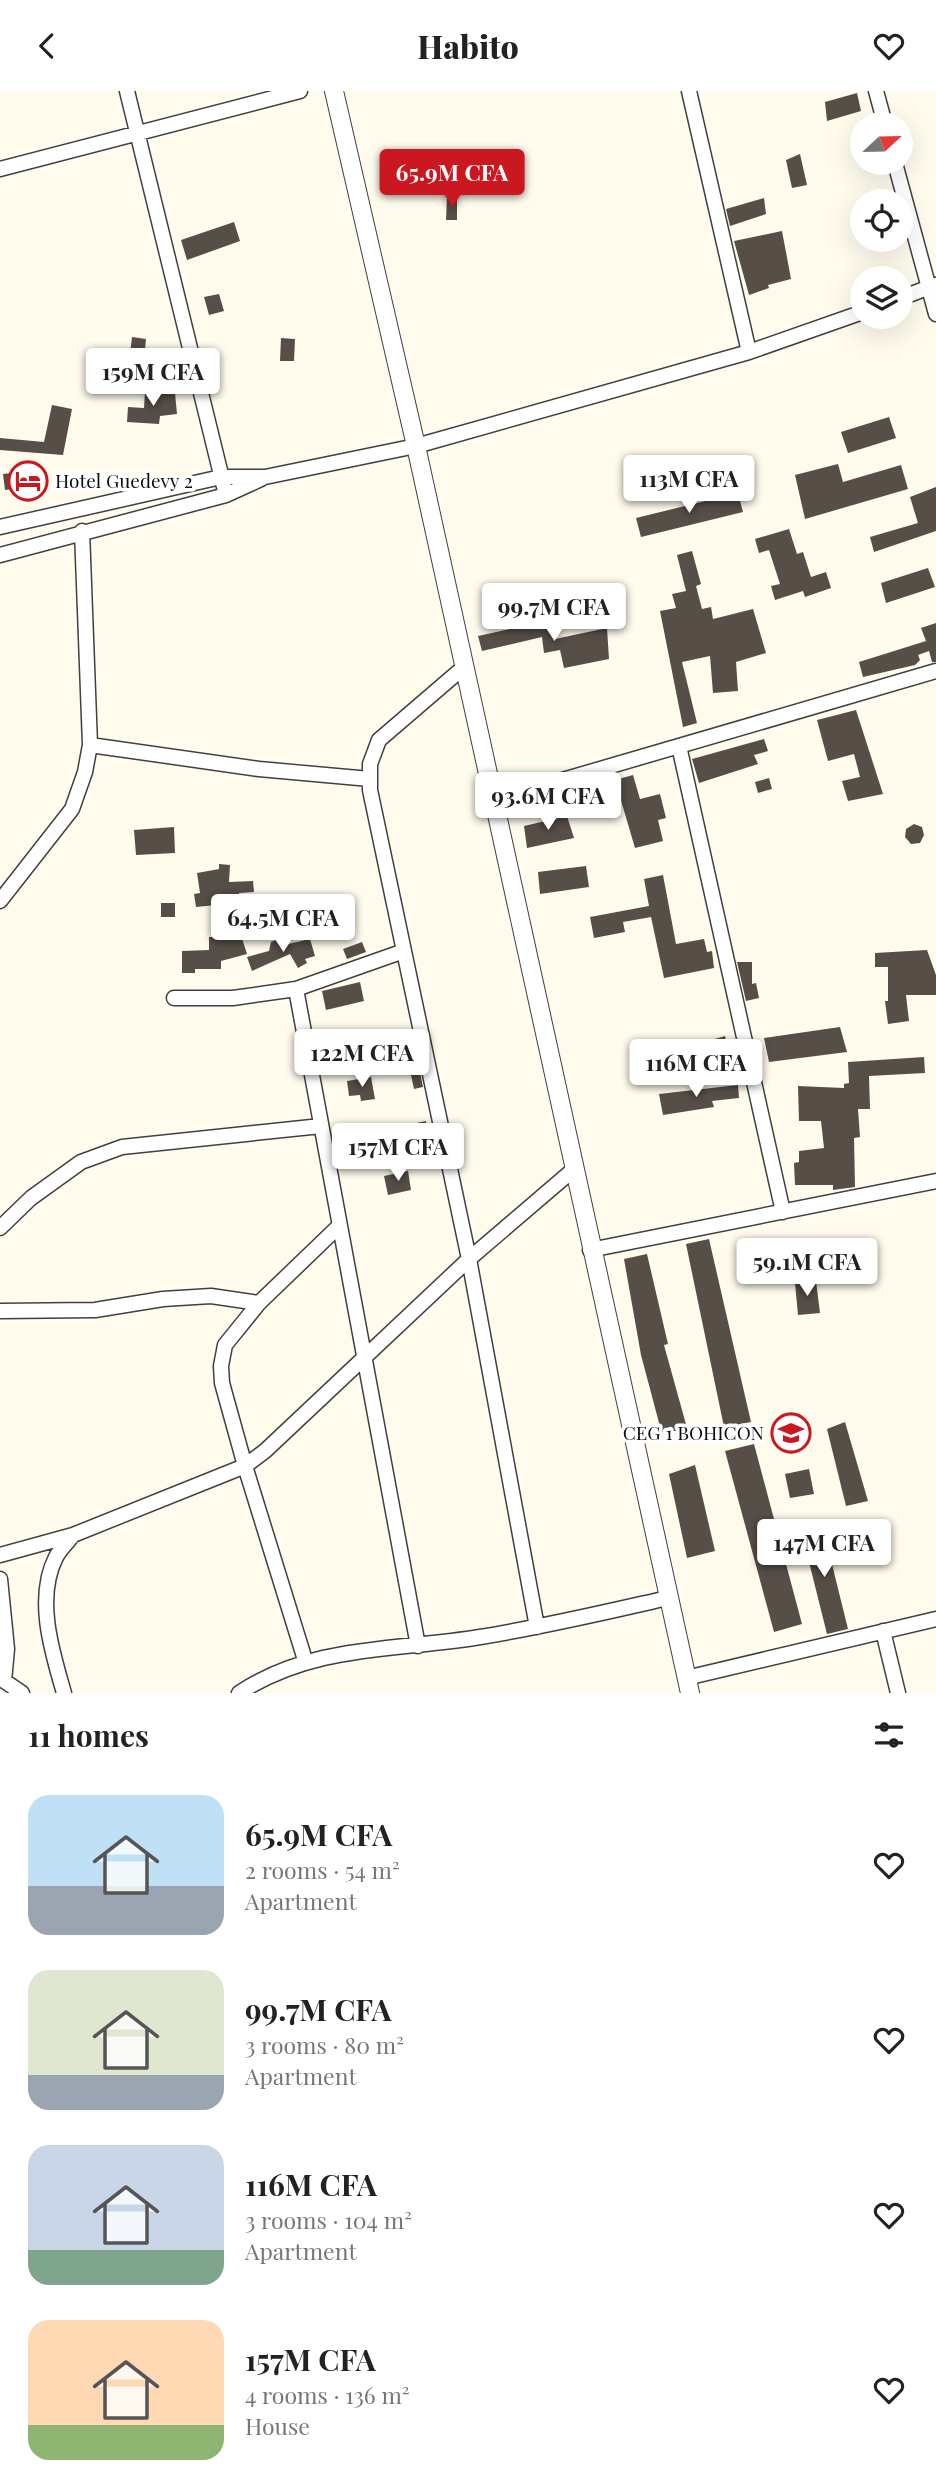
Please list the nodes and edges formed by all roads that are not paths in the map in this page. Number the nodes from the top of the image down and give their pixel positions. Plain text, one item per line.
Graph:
1 (127, 91) edge
2 (300, 91) edge
3 (334, 91) edge
4 (689, 91) edge
5 (876, 91) edge
6 (881, 112) edge
7 (138, 135) junction
8 (0, 169) edge
9 (899, 175) edge
10 (932, 286) edge
11 (913, 293) edge
12 (936, 314) edge
13 (850, 316) edge
14 (749, 352) junction
15 (416, 446) junction
16 (221, 477) junction
17 (265, 477) junction
18 (226, 495) junction
19 (0, 527) edge
20 (82, 531) junction
21 (0, 555) edge
22 (464, 667) junction
23 (936, 671) edge
24 (90, 745) junction
25 (679, 746) junction
26 (370, 779) junction
27 (494, 800) junction
28 (0, 901) edge
29 (404, 951) junction
30 (296, 989) junction
31 (174, 998) dead end
32 (320, 1126) junction
33 (573, 1170) junction
34 (936, 1181) edge
35 (783, 1212) junction
36 (339, 1226) junction
37 (0, 1228) edge
38 (590, 1250) junction
39 (470, 1259) junction
40 (259, 1303) junction
41 (0, 1311) edge
42 (364, 1361) junction
43 (245, 1466) junction
44 (73, 1535) junction
45 (0, 1555) edge
46 (0, 1579) edge
47 (668, 1598) junction
48 (936, 1619) edge
49 (537, 1627) junction
50 (883, 1631) junction
51 (418, 1646) junction
52 (305, 1660) junction
53 (2, 1680) edge
54 (688, 1686) edge
55 (22, 1693) edge
56 (64, 1693) edge
57 (239, 1693) edge
58 (898, 1693) edge

1 - 7 street
2 - 7 street
3 - 15 street
4 - 14 street
5 - 6 street
7 - 8 street
7 - 16 street
9 - 10 street
10 - 11 street
10 - 12 street
13 - 14 street
14 - 15 street
15 - 17 street
15 - 22 street
16 - 17 street
16 - 18 street
16 - 19 street
17 - 18 street
18 - 20 street
20 - 21 street
20 - 24 street
22 - 26 street
22 - 27 street
23 - 25 street
24 - 26 street
24 - 28 street
25 - 27 street
25 - 35 street
26 - 29 street
27 - 33 street
29 - 30 street
29 - 39 street
30 - 31 street
30 - 32 street
32 - 36 street
32 - 37 street
33 - 38 street
33 - 39 street
34 - 35 street
35 - 38 street
36 - 40 street
36 - 42 street
38 - 47 street
39 - 42 street
39 - 49 street
40 - 41 street
40 - 43 street
42 - 43 street
42 - 51 street
43 - 44 street
43 - 52 street
44 - 45 street
44 - 56 street
46 - 53 street
47 - 49 street
47 - 54 street
48 - 50 street
49 - 51 street
50 - 54 street
50 - 58 street
51 - 52 street
52 - 57 street
53 - 55 street

